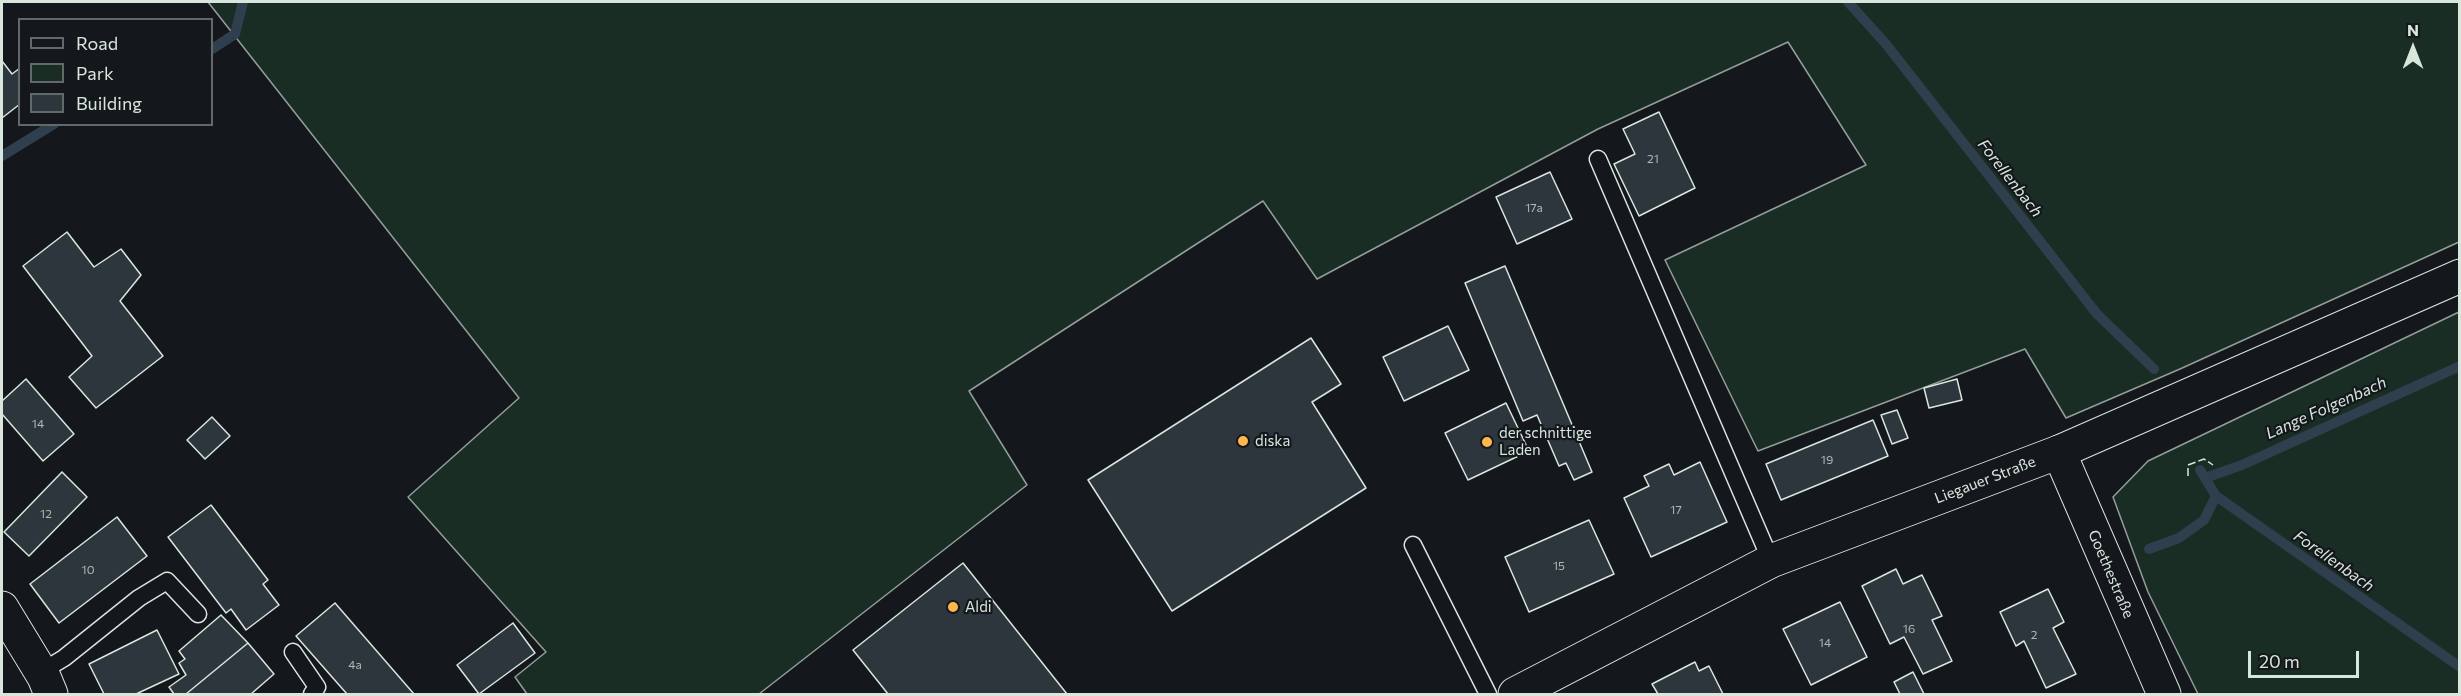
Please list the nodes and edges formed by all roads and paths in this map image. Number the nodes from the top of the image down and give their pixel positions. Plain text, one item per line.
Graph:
1 (1598, 159) dead end
2 (2460, 276) edge
3 (2059, 452) junction
4 (1413, 545) dead end
5 (1771, 561) junction
6 (2, 608) edge
7 (198, 614) dead end
8 (293, 652) dead end
9 (46, 683) edge
10 (312, 694) edge
11 (1488, 694) edge
12 (1515, 694) edge
13 (2164, 694) edge

1 - 5 lane
2 - 3 main road, Liegauer Straße
3 - 5 main road, Liegauer Straße
3 - 13 main road, Goethestraße
4 - 11 lane
5 - 12 main road, Liegauer Straße
6 - 9 main road
7 - 9 lane
8 - 10 lane

